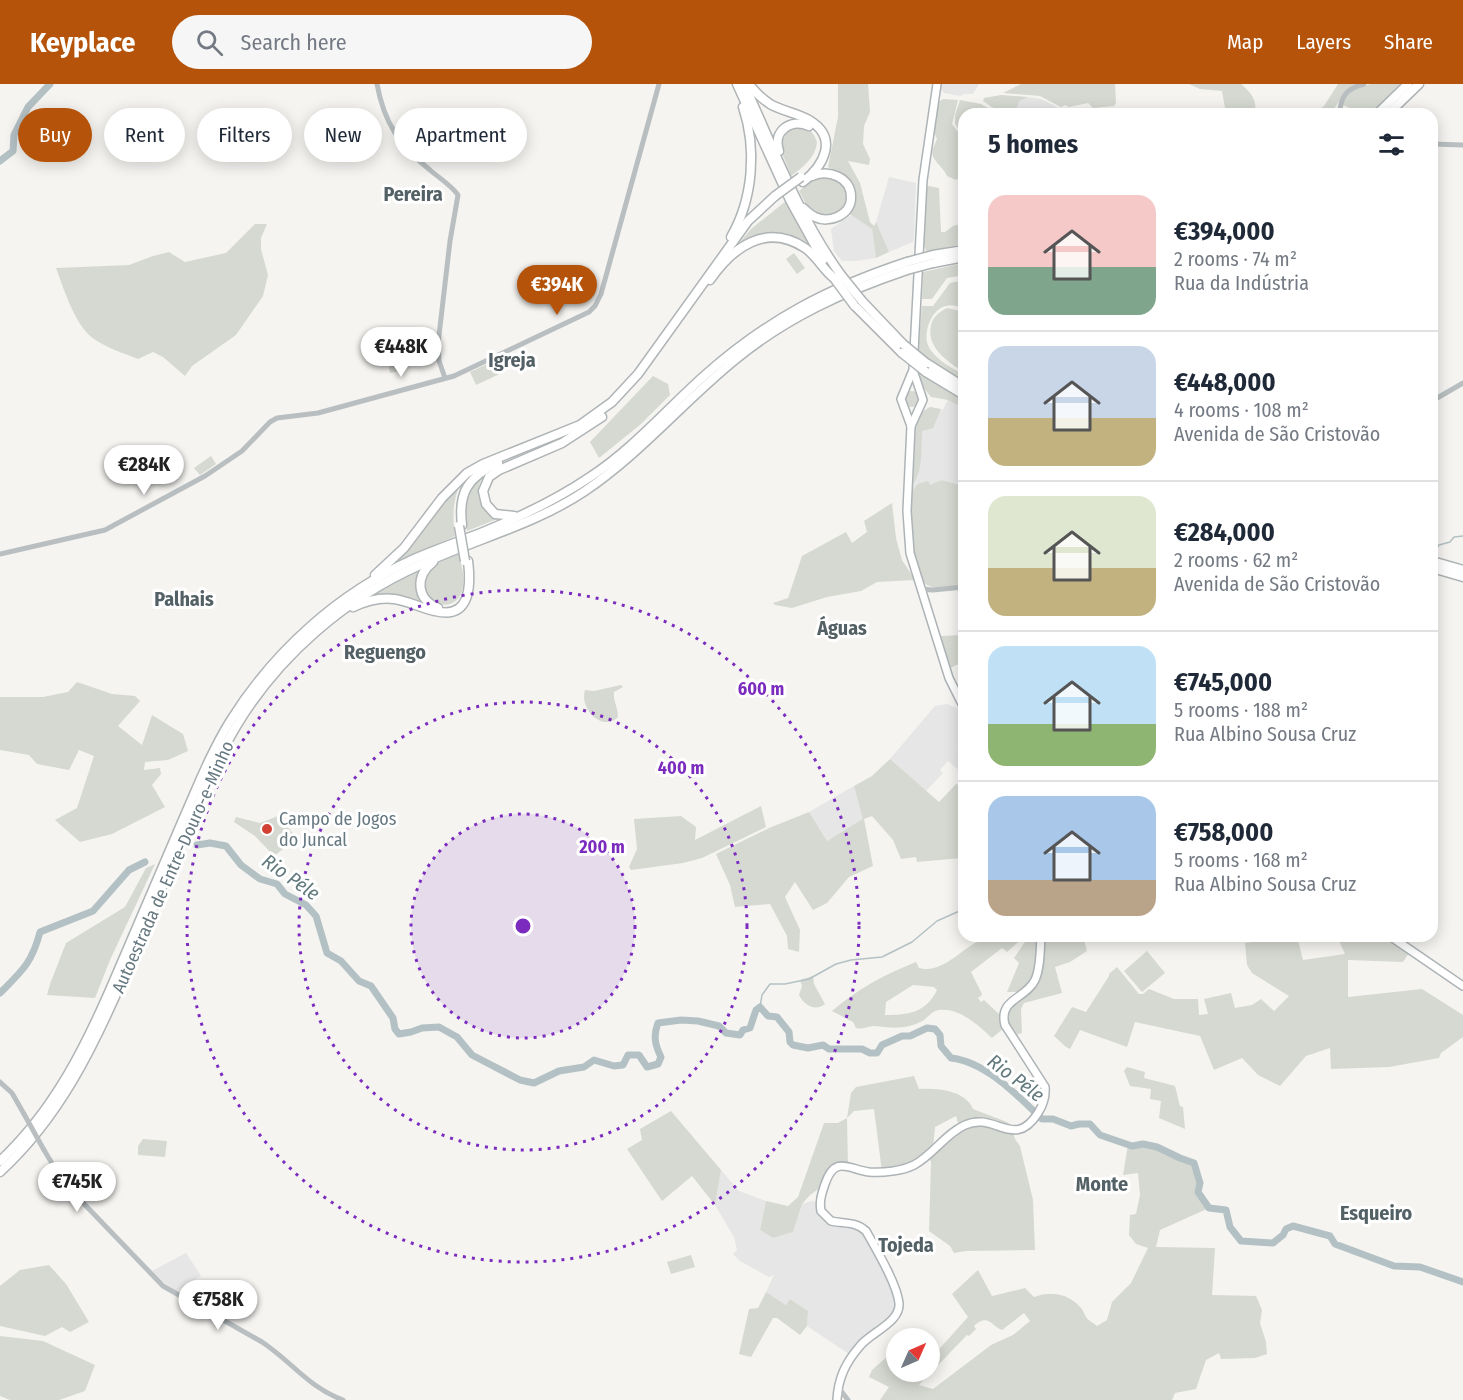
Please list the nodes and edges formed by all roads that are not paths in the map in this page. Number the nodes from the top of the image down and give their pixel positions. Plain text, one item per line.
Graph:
1 (377, 84) edge
2 (659, 84) edge
3 (737, 84) edge
4 (747, 84) edge
5 (937, 84) edge
6 (1364, 84) edge
7 (1408, 84) edge
8 (1419, 84) edge
9 (1341, 108) edge
10 (1383, 108) edge
11 (1394, 108) edge
12 (1438, 144) edge
13 (1463, 145) edge
14 (780, 163) junction
15 (802, 179) junction
16 (776, 198) junction
17 (799, 204) junction
18 (958, 252) edge
19 (958, 257) edge
20 (933, 259) junction
21 (714, 266) junction
22 (907, 266) junction
23 (713, 276) junction
24 (838, 277) junction
25 (926, 367) junction
26 (913, 370) junction
27 (445, 378) junction
28 (1463, 383) edge
29 (958, 384) edge
30 (907, 389) junction
31 (920, 391) junction
32 (958, 391) edge
33 (1438, 398) edge
34 (920, 407) junction
35 (905, 408) junction
36 (607, 413) junction
37 (911, 426) junction
38 (504, 456) junction
39 (521, 516) junction
40 (461, 525) junction
41 (0, 554) edge
42 (443, 555) junction
43 (466, 561) junction
44 (1438, 563) edge
45 (1438, 570) edge
46 (1463, 570) edge
47 (1463, 577) edge
48 (958, 588) edge
49 (359, 589) junction
50 (922, 592) junction
51 (341, 612) junction
52 (958, 696) edge
53 (1040, 942) edge
54 (1399, 942) edge
55 (1463, 986) edge
56 (0, 1082) edge
57 (0, 1161) edge
58 (0, 1172) edge
59 (838, 1387) junction
60 (343, 1400) edge
61 (837, 1400) edge
62 (848, 1400) edge

1 - 27 street
2 - 27 street
3 - 21 highway
3 - 24 highway
4 - 14 highway
4 - 15 highway
5 - 26 main road
6 - 9 street
7 - 10 highway
8 - 11 highway
12 - 13 street
14 - 15 highway
14 - 17 highway
15 - 16 highway, bridge
15 - 17 highway
16 - 21 highway
16 - 23 highway
17 - 24 highway
18 - 20 highway, Autoestrada de Entre-Douro-e-Minho
19 - 20 highway, Autoestrada de Entre-Douro-e-Minho
20 - 22 highway, Autoestrada de Entre-Douro-e-Minho, bridge
21 - 38 highway
22 - 39 highway, Autoestrada de Entre-Douro-e-Minho
22 - 42 highway, Autoestrada de Entre-Douro-e-Minho
23 - 24 highway
23 - 36 highway
24 - 25 highway, bridge
25 - 29 highway
25 - 32 highway
26 - 30 main road
26 - 31 main road
27 - 41 street
28 - 33 street
30 - 31 main road
30 - 35 main road
31 - 34 main road
34 - 35 main road
34 - 37 main road
35 - 37 main road
36 - 39 highway
36 - 40 highway
37 - 50 main road
38 - 40 highway
38 - 49 highway
39 - 49 highway, Autoestrada de Entre-Douro-e-Minho
40 - 43 highway, bridge
42 - 43 highway
42 - 51 highway, Autoestrada de Entre-Douro-e-Minho
43 - 51 highway
44 - 46 highway
45 - 47 highway
48 - 50 street
49 - 57 highway, Autoestrada de Entre-Douro-e-Minho
50 - 52 main road
51 - 58 highway, Autoestrada de Entre-Douro-e-Minho
53 - 59 main road
54 - 55 main road
56 - 60 street, bridge
59 - 61 main road
59 - 62 street

